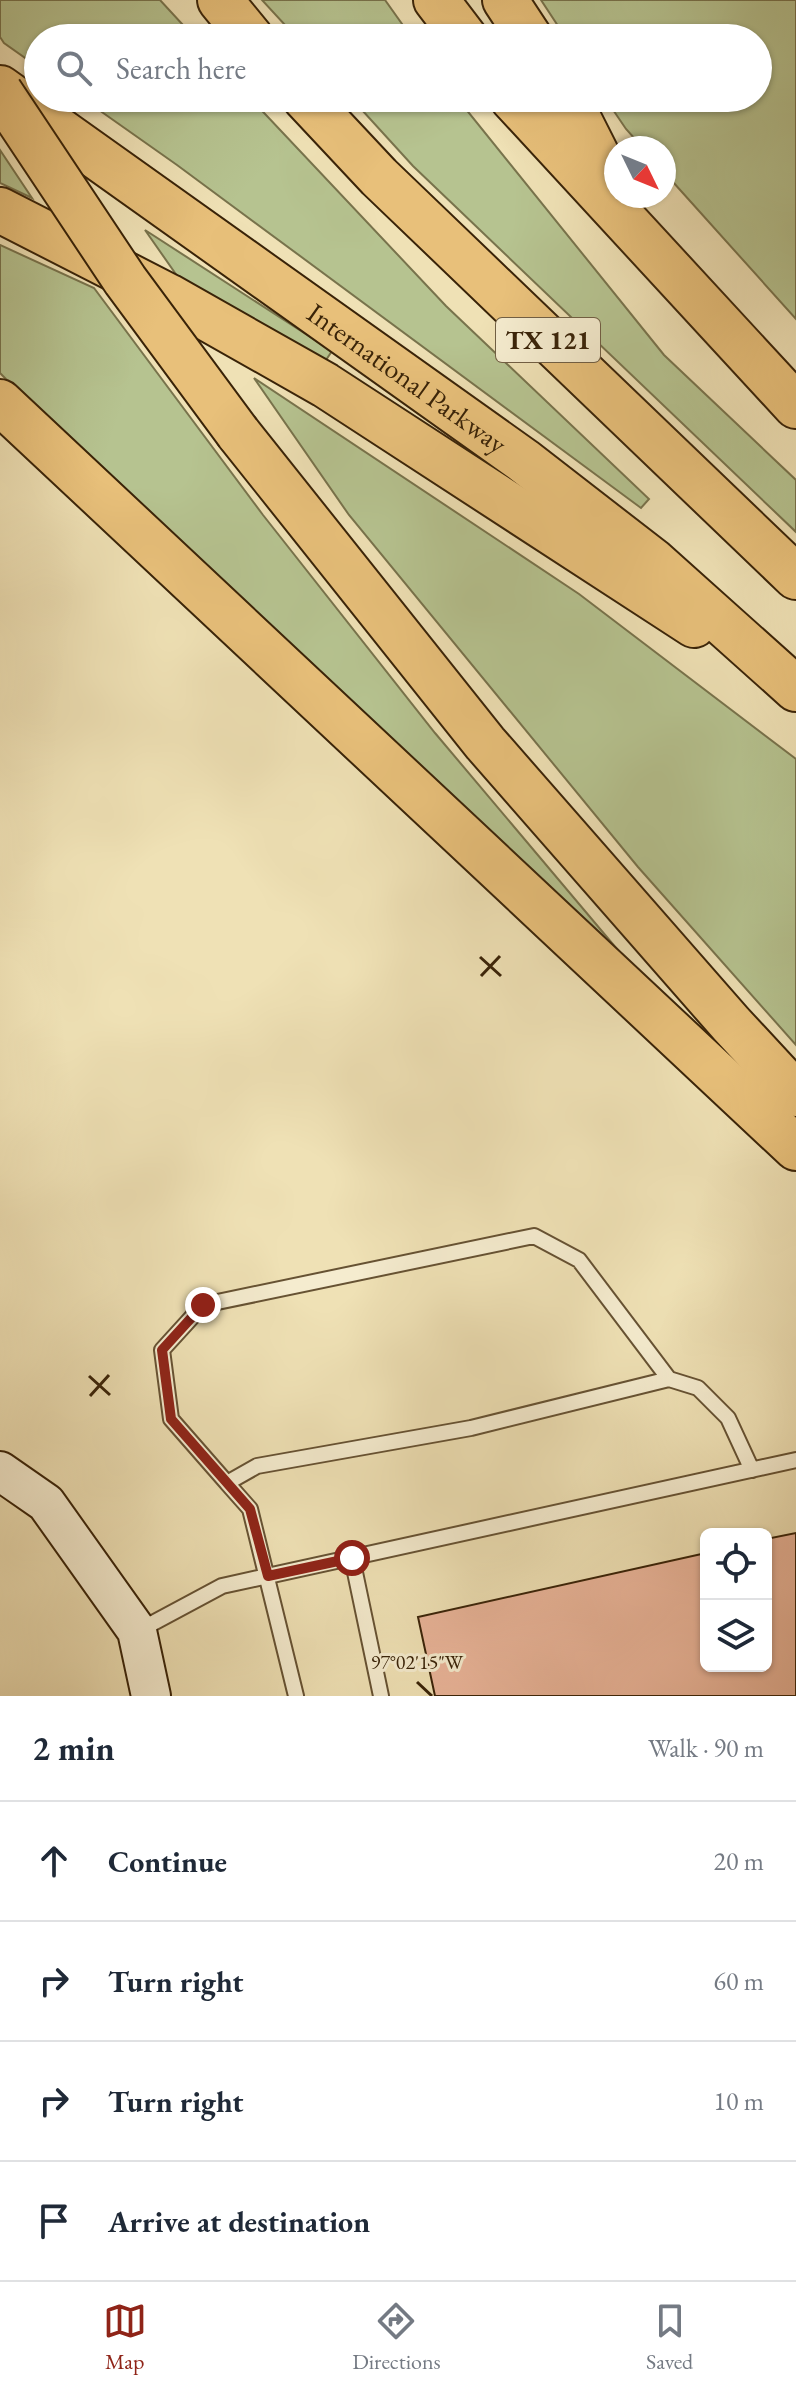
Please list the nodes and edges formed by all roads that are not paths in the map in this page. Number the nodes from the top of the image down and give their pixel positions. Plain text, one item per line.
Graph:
1 (220, 0) edge
2 (436, 0) edge
3 (505, 0) edge
4 (240, 24) edge
5 (454, 24) edge
6 (521, 24) edge
7 (0, 90) edge
8 (24, 107) edge
9 (31, 112) edge
10 (318, 112) edge
11 (525, 112) edge
12 (575, 112) edge
13 (604, 169) edge
14 (623, 208) edge
15 (0, 210) edge
16 (637, 236) junction
17 (0, 402) edge
18 (796, 406) edge
19 (796, 577) edge
20 (794, 687) edge
21 (796, 1094) edge
22 (796, 1148) edge
23 (669, 1379) junction
24 (796, 1460) edge
25 (752, 1470) junction
26 (0, 1471) edge
27 (227, 1483) junction
28 (352, 1558) junction
29 (268, 1576) junction
30 (137, 1631) junction
31 (151, 1696) edge
32 (296, 1696) edge
33 (381, 1696) edge

1 - 4 highway
2 - 5 highway
3 - 6 highway
7 - 8 highway, International Parkway
7 - 21 highway, bridge
9 - 20 highway, International Parkway
10 - 19 highway, TX 121
11 - 16 highway
12 - 13 highway
14 - 16 highway
15 - 20 highway
16 - 18 highway
17 - 22 highway
23 - 25 lane
23 - 27 lane
23 - 27 lane
24 - 25 lane
25 - 28 lane
26 - 30 street
27 - 29 lane
28 - 29 lane
28 - 33 lane
29 - 30 lane
29 - 32 lane
30 - 31 street

